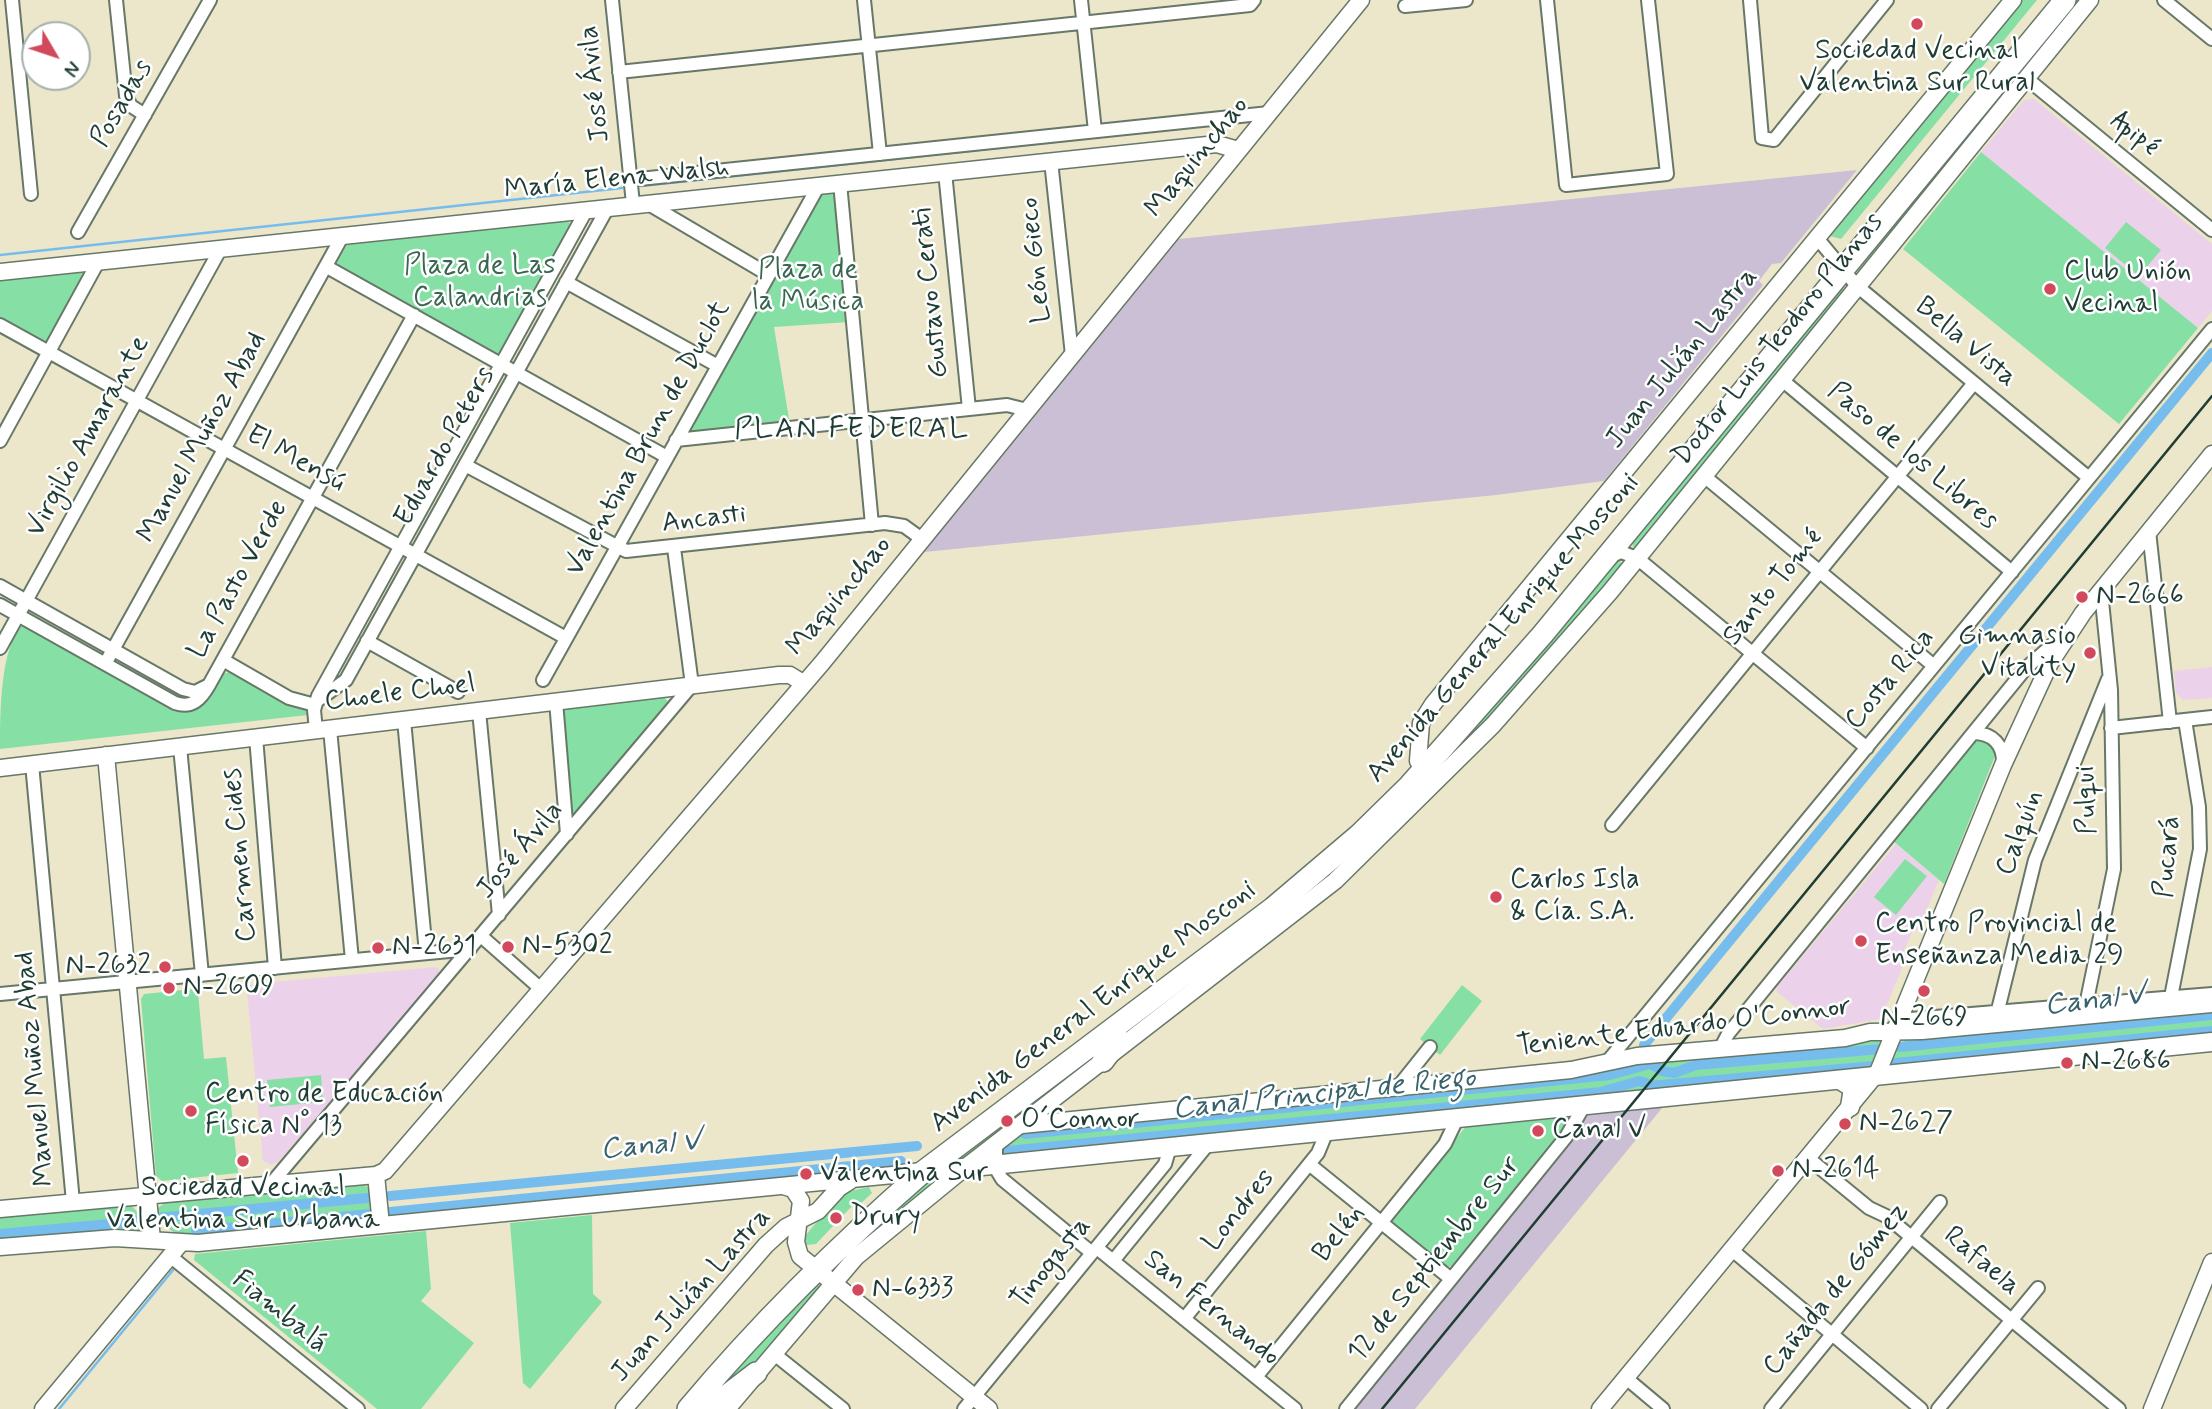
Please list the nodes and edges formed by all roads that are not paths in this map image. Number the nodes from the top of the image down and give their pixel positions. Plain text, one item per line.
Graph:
1 (12, 0) edge
2 (116, 0) edge
3 (210, 0) edge
4 (612, 0) edge
5 (864, 0) edge
6 (1081, 0) edge
7 (1254, 0) edge
8 (1362, 0) edge
9 (1466, 0) edge
10 (1547, 0) edge
11 (1648, 0) edge
12 (1750, 0) edge
13 (1887, 0) edge
14 (2013, 0) edge
15 (2050, 0) edge
16 (2065, 0) edge
17 (2090, 0) edge
18 (2164, 0) edge
19 (1405, 6) dead end
20 (1083, 23) junction
21 (2212, 39) edge
22 (869, 46) junction
23 (619, 72) junction
24 (2026, 78) junction
25 (1269, 113) junction
26 (145, 115) junction
27 (1095, 131) junction
28 (1238, 150) junction
29 (880, 154) junction
30 (1051, 161) junction
31 (945, 172) junction
32 (630, 180) junction
33 (840, 183) junction
34 (818, 185) junction
35 (31, 194) dead end
36 (640, 204) junction
37 (608, 207) junction
38 (587, 209) junction
39 (2212, 230) edge
40 (78, 232) dead end
41 (343, 235) junction
42 (1817, 238) junction
43 (221, 248) junction
44 (98, 262) junction
45 (1839, 265) junction
46 (327, 267) junction
47 (0, 272) edge
48 (769, 275) junction
49 (566, 282) junction
50 (1857, 286) junction
51 (414, 315) junction
52 (0, 325) edge
53 (2212, 329) edge
54 (49, 352) junction
55 (1072, 355) junction
56 (502, 365) junction
57 (718, 366) junction
58 (516, 373) junction
59 (1782, 380) junction
60 (1975, 383) junction
61 (137, 401) junction
62 (968, 409) junction
63 (1027, 410) junction
64 (862, 420) junction
65 (676, 440) junction
66 (0, 441) edge
67 (225, 449) junction
68 (667, 457) junction
69 (2210, 459) edge
70 (464, 465) junction
71 (1704, 475) junction
72 (1898, 477) junction
73 (2089, 478) junction
74 (312, 498) junction
75 (872, 525) junction
76 (2149, 531) junction
77 (922, 539) junction
78 (401, 547) junction
79 (616, 548) junction
80 (674, 548) junction
81 (415, 555) junction
82 (1637, 558) junction
83 (1601, 564) junction
84 (1820, 571) junction
85 (2012, 572) junction
86 (0, 586) edge
87 (2101, 591) junction
88 (26, 601) junction
89 (0, 606) edge
90 (18, 615) junction
91 (2071, 629) junction
92 (566, 639) junction
93 (367, 641) junction
94 (0, 648) edge
95 (113, 649) junction
96 (1752, 654) junction
97 (223, 660) junction
98 (105, 664) junction
99 (1934, 666) junction
100 (2110, 675) junction
101 (543, 680) dead end
102 (803, 683) junction
103 (209, 685) junction
104 (692, 685) junction
105 (458, 692) dead end
106 (556, 701) junction
107 (316, 703) junction
108 (479, 711) junction
109 (2212, 717) edge
110 (404, 720) junction
111 (2185, 720) junction
112 (2170, 722) junction
113 (2111, 728) junction
114 (323, 729) junction
115 (1973, 733) junction
116 (256, 737) junction
117 (180, 747) junction
118 (1867, 748) junction
119 (106, 755) junction
120 (1418, 761) junction
121 (32, 764) junction
122 (2003, 765) junction
123 (0, 768) edge
124 (1612, 825) dead end
125 (567, 834) junction
126 (499, 915) junction
127 (481, 936) junction
128 (470, 949) junction
129 (426, 953) junction
130 (352, 960) junction
131 (275, 968) junction
132 (202, 975) junction
133 (128, 982) junction
134 (53, 989) junction
135 (541, 989) junction
136 (0, 994) edge
137 (2212, 994) edge
138 (2171, 998) junction
139 (2212, 1004) edge
140 (2086, 1005) junction
141 (1997, 1014) junction
142 (1897, 1026) junction
143 (1116, 1027) junction
144 (2212, 1042) edge
145 (1430, 1047) dead end
146 (1720, 1049) junction
147 (1103, 1061) junction
148 (1607, 1062) junction
149 (1875, 1076) junction
150 (1840, 1080) junction
151 (1398, 1087) junction
152 (1055, 1098) junction
153 (1584, 1106) junction
154 (1850, 1107) junction
155 (1457, 1119) junction
156 (1065, 1120) junction
157 (1020, 1125) junction
158 (1326, 1131) junction
159 (1209, 1143) junction
160 (996, 1144) junction
161 (1170, 1147) junction
162 (1808, 1158) junction
163 (996, 1163) junction
164 (1309, 1164) junction
165 (967, 1166) junction
166 (924, 1171) junction
167 (903, 1174) junction
168 (376, 1175) junction
169 (850, 1181) junction
170 (270, 1185) junction
171 (783, 1186) junction
172 (935, 1192) junction
173 (149, 1196) junction
174 (73, 1202) junction
175 (1940, 1202) dead end
176 (0, 1209) edge
177 (800, 1219) junction
178 (1381, 1222) junction
179 (381, 1225) junction
180 (1912, 1237) junction
181 (152, 1240) junction
182 (181, 1243) junction
183 (0, 1247) edge
184 (1094, 1250) junction
185 (1732, 1250) junction
186 (170, 1256) junction
187 (1113, 1261) junction
188 (2212, 1264) edge
189 (818, 1270) junction
190 (1451, 1279) junction
191 (2038, 1288) dead end
192 (1184, 1319) junction
193 (2012, 1320) junction
194 (1832, 1334) junction
195 (773, 1353) junction
196 (756, 1373) junction
197 (1256, 1377) junction
198 (1626, 1378) junction
199 (969, 1403) edge
200 (43, 1409) edge
201 (358, 1409) edge
202 (624, 1409) edge
203 (673, 1409) edge
204 (688, 1409) edge
205 (709, 1409) edge
206 (727, 1409) edge
207 (843, 1409) edge
208 (989, 1409) edge
209 (1295, 1409) edge
210 (1346, 1409) edge
211 (1601, 1409) edge
212 (1663, 1409) edge
213 (1771, 1409) edge
214 (1921, 1409) edge
215 (1938, 1409) edge
216 (2119, 1409) edge
217 (2152, 1409) edge

1 - 35 street
2 - 26 street
3 - 26 street, Posadas
4 - 23 street, José Ávila
5 - 22 street
6 - 20 street
7 - 20 street
8 - 25 street, Maquinchao
9 - 19 street
10 - 11 street
12 - 13 street
14 - 42 street, Juan Julián Lastra
15 - 45 highway, Avenida General Enrique Mosconi
16 - 45 highway, Avenida General Enrique Mosconi
17 - 24 street, Doctor Luis Teodoro Planas
18 - 21 street
20 - 22 street
20 - 27 street
22 - 23 street
22 - 29 street
23 - 32 street, José Ávila
24 - 39 street, Apipé
24 - 50 street, Doctor Luis Teodoro Planas
25 - 27 street, María Elena Walsh
25 - 28 street, Maquinchao
26 - 40 street, Posadas
27 - 29 street, María Elena Walsh
28 - 30 street, María Elena Walsh
28 - 55 street, Maquinchao
29 - 32 street, María Elena Walsh
30 - 31 street, María Elena Walsh
30 - 55 street, León Gieco
31 - 33 street, María Elena Walsh
31 - 62 street, Gustavo Cerati
32 - 36 street, José Ávila
33 - 34 street, María Elena Walsh
33 - 64 street
34 - 36 street, María Elena Walsh
34 - 48 street, Valentina Brun de Duclot
36 - 37 street, María Elena Walsh
36 - 48 street
37 - 38 street, María Elena Walsh
37 - 49 street, Eduardo Peters
38 - 41 street, María Elena Walsh
38 - 56 street, Eduardo Peters
41 - 43 street, María Elena Walsh
41 - 46 street, Manuel Muñoz Abad
42 - 45 street, Bella Vista
42 - 120 street, Juan Julián Lastra
43 - 44 street, María Elena Walsh
43 - 61 street, Virgilio Amarante
44 - 47 street, María Elena Walsh
44 - 54 street
45 - 50 street, Bella Vista
45 - 83 highway, Avenida General Enrique Mosconi
45 - 120 highway, Avenida General Enrique Mosconi
46 - 51 street
46 - 67 street, Manuel Muñoz Abad
48 - 57 street, Valentina Brun de Duclot
49 - 57 street
49 - 58 street, Eduardo Peters
50 - 59 street, Doctor Luis Teodoro Planas
50 - 60 street, Bella Vista
51 - 56 street
51 - 74 street, La Pasto Verde
52 - 54 street, El Mensú
53 - 73 street, Costa Rica
54 - 61 street, El Mensú
54 - 66 street
55 - 63 street, Maquinchao
56 - 58 street
56 - 78 street, Eduardo Peters
57 - 65 street, Valentina Brun de Duclot
58 - 68 street
58 - 70 street, Eduardo Peters
59 - 71 street, Doctor Luis Teodoro Planas
59 - 72 street, Paso de los Libres
60 - 72 street, Santo Tomé
60 - 73 street, Bella Vista
61 - 67 street, El Mensú
61 - 88 street, Virgilio Amarante
62 - 63 street
62 - 64 street
63 - 77 street, Maquinchao
64 - 65 street
64 - 75 street
65 - 68 street, Valentina Brun de Duclot
67 - 74 street, El Mensú
67 - 95 street, Manuel Muñoz Abad
68 - 79 street, Valentina Brun de Duclot
69 - 76 street
70 - 79 street, Ancasti
70 - 81 street, Eduardo Peters
71 - 82 street, Doctor Luis Teodoro Planas
71 - 84 street
72 - 84 street, Santo Tomé
72 - 85 street, Paso de los Libres
73 - 85 street, Costa Rica
74 - 78 street, El Mensú
74 - 97 street, La Pasto Verde
75 - 77 street, Ancasti
75 - 80 street, Ancasti
76 - 87 street
76 - 112 street
77 - 102 street, Maquinchao
78 - 81 street, El Mensú
78 - 107 street, Eduardo Peters
79 - 80 street, Ancasti
79 - 92 street, Valentina Brun de Duclot
80 - 104 street
81 - 92 street, El Mensú
81 - 93 street, Eduardo Peters
82 - 83 street
82 - 96 street
82 - 147 street, Doctor Luis Teodoro Planas
83 - 143 highway, Avenida General Enrique Mosconi
84 - 96 street, Santo Tomé
84 - 99 street
85 - 99 street, Costa Rica
86 - 88 street
87 - 91 street
87 - 100 street, Pulqui
88 - 90 street, Virgilio Amarante
88 - 95 street
89 - 90 street
90 - 94 street, Virgilio Amarante
90 - 98 street
91 - 115 street
91 - 122 street
92 - 101 street, Valentina Brun de Duclot
93 - 105 street
93 - 107 street, Eduardo Peters
95 - 98 street, Manuel Muñoz Abad
95 - 103 street
96 - 118 street
96 - 124 street, Santo Tomé
97 - 103 street, La Pasto Verde
97 - 107 street
98 - 103 street
99 - 118 street, Costa Rica
100 - 113 street, Pulqui
100 - 141 street, Calquín
102 - 104 street, Choele Choel
102 - 135 street, Maquinchao
104 - 106 street, Choele Choel
104 - 125 street, José Ávila
106 - 108 street, Choele Choel
106 - 125 street
107 - 114 street
108 - 110 street, Choele Choel
108 - 126 street
109 - 111 street
110 - 114 street, Choele Choel
110 - 129 street
111 - 112 street
111 - 138 street, Pucará
112 - 113 street
113 - 140 street, Pulqui
114 - 116 street, Choele Choel
114 - 130 street
115 - 122 street
115 - 146 street
116 - 117 street, Choele Choel
116 - 131 street, Carmen Cides
117 - 119 street, Choele Choel
117 - 132 street
118 - 148 street, Costa Rica
119 - 121 street, Choele Choel
119 - 133 street
120 - 167 highway, Avenida General Enrique Mosconi
121 - 123 street, Choele Choel
121 - 134 street, Manuel Muñoz Abad
122 - 142 street
125 - 126 street, José Ávila
126 - 127 street, José Ávila
127 - 128 street, José Ávila
127 - 135 street
128 - 129 street
128 - 170 street, José Ávila
129 - 130 street
130 - 131 street
131 - 132 street
132 - 133 street
133 - 134 street
133 - 173 street
134 - 136 street
134 - 174 street, Manuel Muñoz Abad
135 - 168 street, Maquinchao
137 - 138 street
138 - 140 street
139 - 142 street, Teniente Eduardo O'Connor
140 - 141 street
141 - 142 street
142 - 146 street, Teniente Eduardo O'Connor
142 - 149 street
143 - 147 highway
143 - 166 highway, Avenida General Enrique Mosconi
144 - 149 main road
145 - 151 street
146 - 148 street, Teniente Eduardo O'Connor
147 - 152 street, Doctor Luis Teodoro Planas
148 - 151 street, Teniente Eduardo O'Connor
149 - 150 main road
149 - 154 street
150 - 153 main road
150 - 154 main road
151 - 156 street, Teniente Eduardo O'Connor
152 - 156 street
152 - 157 street, Doctor Luis Teodoro Planas
153 - 155 main road
153 - 190 street, 12 de Septiembre Sur
154 - 162 street
155 - 158 main road
155 - 178 street, Belén
156 - 157 street, Teniente Eduardo O'Connor
157 - 160 street, Doctor Luis Teodoro Planas
158 - 159 main road
158 - 164 street, Londres
159 - 161 main road
159 - 187 street, Tinogasta
160 - 163 street
160 - 165 street, Doctor Luis Teodoro Planas
161 - 163 main road
161 - 184 street, Tinogasta
162 - 180 street, Rafaela
162 - 185 street
163 - 165 main road
163 - 184 street, San Fernando
164 - 178 street
164 - 192 street, Londres
165 - 166 main road
165 - 172 street, Doctor Luis Teodoro Planas
166 - 167 main road
166 - 172 street
166 - 189 highway, Avenida General Enrique Mosconi
167 - 169 street
167 - 189 highway, Avenida General Enrique Mosconi
168 - 170 street
168 - 179 street
169 - 171 street
169 - 177 street
170 - 173 street
171 - 177 street
171 - 179 street
172 - 189 street, Doctor Luis Teodoro Planas
173 - 174 street
173 - 181 street
174 - 176 street
175 - 180 street, Cañada de Gómez
177 - 189 street
177 - 202 street, Juan Julián Lastra
178 - 190 street
178 - 197 street, Belén
179 - 182 street
180 - 193 street, Rafaela
180 - 194 street, Cañada de Gómez
181 - 182 street
181 - 183 street
182 - 186 street
184 - 187 street, San Fernando
184 - 199 street, Tinogasta
185 - 194 street
185 - 198 street
186 - 200 street
186 - 201 street, Fiambalá
187 - 192 street, San Fernando
188 - 217 street
189 - 195 street, Doctor Luis Teodoro Planas
189 - 199 street
189 - 203 highway, Avenida General Enrique Mosconi
189 - 204 highway, Avenida General Enrique Mosconi
190 - 210 street, 12 de Septiembre Sur
191 - 193 street
192 - 197 street, San Fernando
193 - 215 street
193 - 216 street, Rafaela
194 - 213 street, Cañada de Gómez
194 - 214 street
195 - 196 street, Doctor Luis Teodoro Planas
195 - 207 street
196 - 205 highway
196 - 206 street, Doctor Luis Teodoro Planas
197 - 209 street, San Fernando
198 - 211 street
198 - 212 street
199 - 208 street

